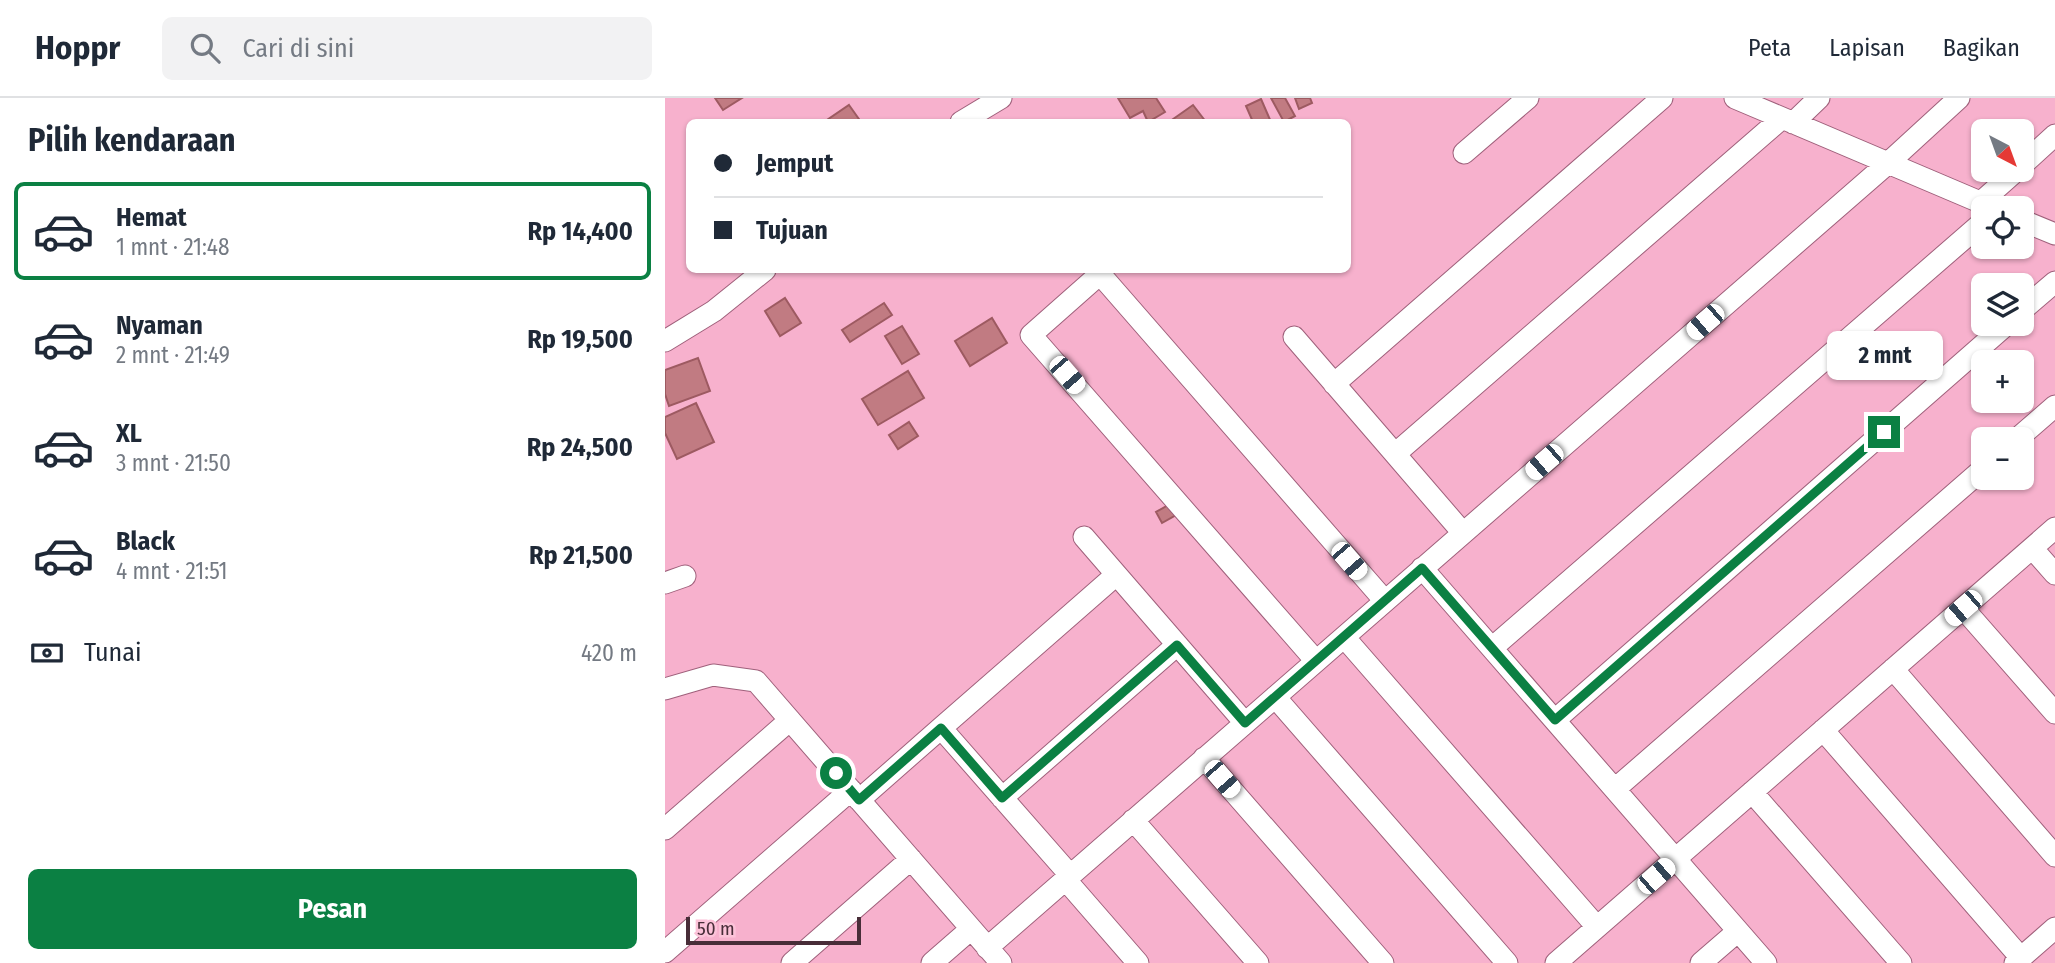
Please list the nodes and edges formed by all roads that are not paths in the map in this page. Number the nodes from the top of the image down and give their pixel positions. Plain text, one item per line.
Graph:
1 (1001, 98) edge
2 (1528, 98) edge
3 (1662, 98) edge
4 (1735, 98) edge
5 (1819, 98) edge
6 (1959, 98) edge
7 (966, 119) edge
8 (1787, 120) junction
9 (2055, 135) edge
10 (1464, 153) dead end
11 (2034, 154) edge
12 (1887, 164) junction
13 (2008, 182) edge
14 (1997, 196) edge
15 (1971, 204) edge
16 (1971, 224) edge
17 (2034, 225) edge
18 (2055, 234) edge
19 (761, 273) edge
20 (2055, 282) edge
21 (2034, 300) edge
22 (1993, 336) edge
23 (1294, 337) dead end
24 (665, 341) edge
25 (1334, 384) junction
26 (2055, 406) edge
27 (2031, 427) edge
28 (1395, 454) junction
29 (1971, 479) edge
30 (2055, 528) edge
31 (1464, 533) junction
32 (1084, 537) dead end
33 (2032, 548) junction
34 (1422, 568) junction
35 (2055, 574) edge
36 (1117, 575) junction
37 (1385, 601) junction
38 (1963, 608) junction
39 (1344, 637) junction
40 (1177, 645) junction
41 (1492, 648) junction
42 (1316, 661) junction
43 (1893, 669) junction
44 (665, 689) edge
45 (1275, 697) junction
46 (2055, 713) edge
47 (790, 720) junction
48 (1555, 720) junction
49 (1245, 723) junction
50 (941, 728) junction
51 (1823, 730) junction
52 (1204, 758) junction
53 (1615, 789) junction
54 (1752, 792) junction
55 (855, 795) junction
56 (1002, 798) junction
57 (1133, 820) junction
58 (665, 829) edge
59 (2055, 856) edge
60 (911, 859) junction
61 (1675, 859) junction
62 (1067, 877) junction
63 (1597, 927) junction
64 (2055, 928) edge
65 (971, 929) junction
66 (1738, 931) junction
67 (665, 952) edge
68 (994, 955) edge
69 (2018, 960) edge
70 (792, 963) edge
71 (932, 963) edge
72 (1138, 963) edge
73 (1258, 963) edge
74 (1383, 963) edge
75 (1507, 963) edge
76 (1556, 963) edge
77 (1701, 963) edge
78 (1766, 963) edge
79 (1901, 963) edge

1 - 7 street
2 - 10 street
3 - 25 street
4 - 8 street
5 - 8 street
6 - 12 street
8 - 12 street
8 - 28 street
9 - 11 street
12 - 15 street
12 - 31 street
13 - 14 street
16 - 41 street
17 - 18 street
19 - 24 street
20 - 21 street
22 - 48 street
23 - 25 street
25 - 28 street
26 - 27 street
28 - 31 street
29 - 53 street
30 - 33 street
31 - 34 street
32 - 36 street
33 - 35 street
33 - 38 street
34 - 37 street
34 - 41 street
36 - 40 street
36 - 50 street
37 - 39 street
37 - 42 street
38 - 43 street
38 - 46 street
39 - 42 street
39 - 63 street
40 - 49 street
40 - 56 street
41 - 48 street
42 - 45 street
43 - 51 street
43 - 59 street
44 - 47 street
45 - 49 street
45 - 75 street
47 - 55 street
47 - 58 street
48 - 53 street
49 - 52 street
50 - 55 street
50 - 56 street
51 - 54 street
51 - 69 street
52 - 57 street
52 - 74 street
53 - 61 street
54 - 61 street
54 - 79 street
55 - 60 street
55 - 67 street
56 - 62 street
57 - 62 street
57 - 73 street
60 - 65 street
60 - 70 street
61 - 63 street
61 - 66 street
62 - 68 street
62 - 72 street
63 - 76 street
64 - 69 street
65 - 68 street
65 - 71 street
66 - 77 street
66 - 78 street

